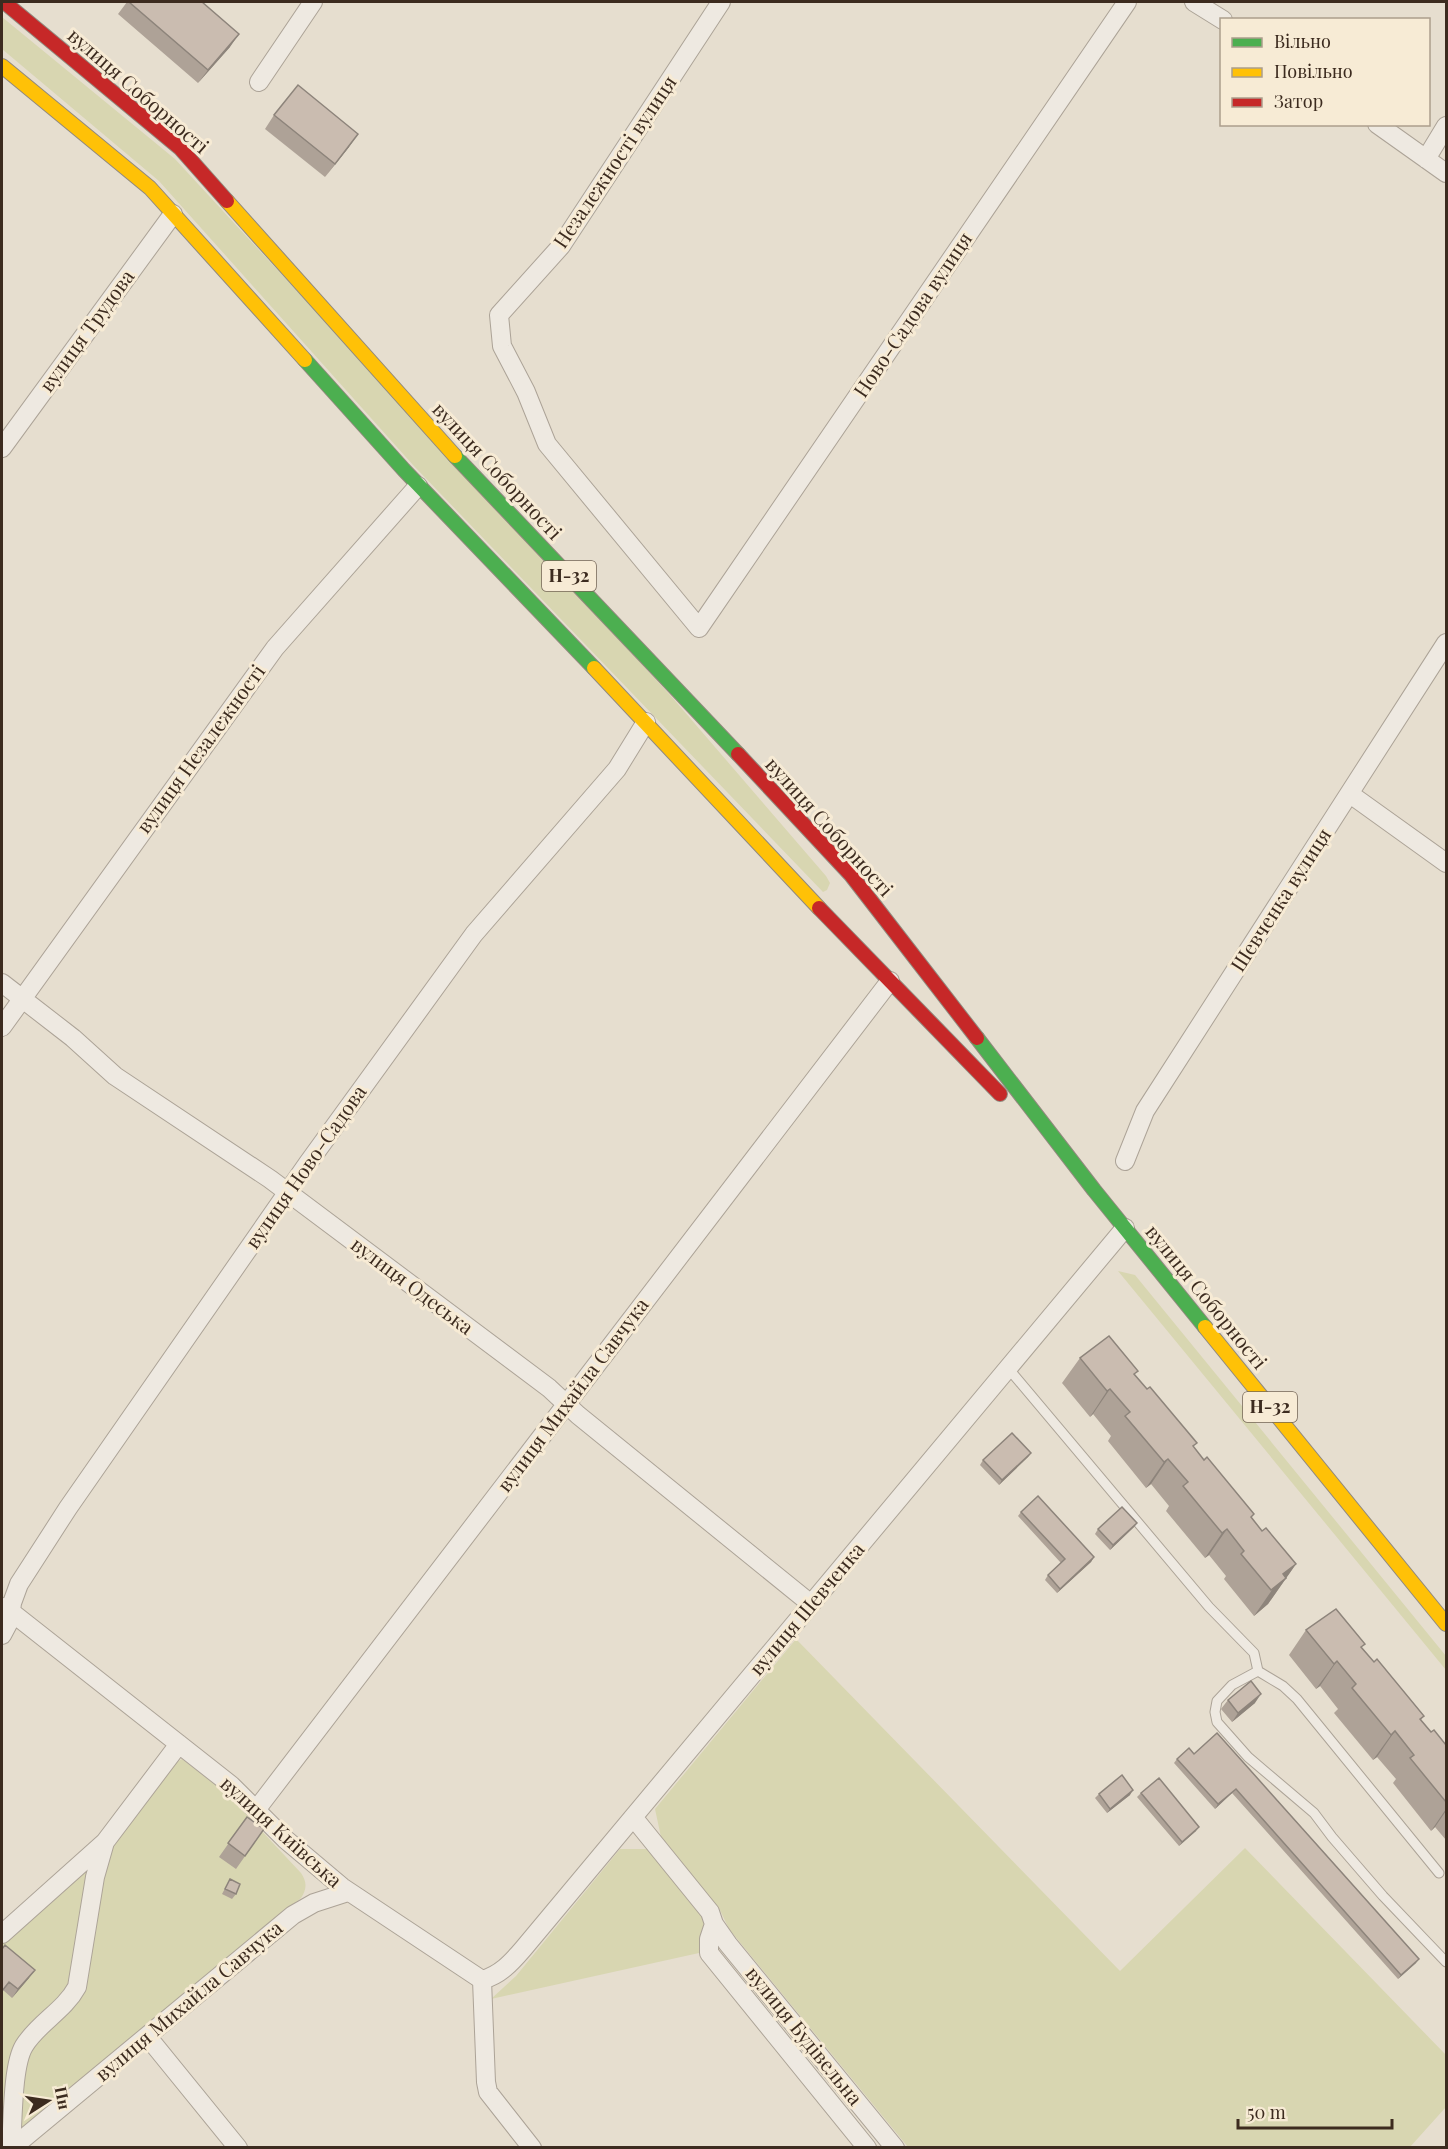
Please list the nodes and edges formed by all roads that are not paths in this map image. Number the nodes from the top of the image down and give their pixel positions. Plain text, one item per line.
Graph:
1 (4, 2) edge
2 (313, 2) edge
3 (721, 2) edge
4 (1127, 2) edge
5 (1194, 2) edge
6 (1220, 19) edge
7 (2, 66) edge
8 (259, 82) dead end
9 (1380, 126) edge
10 (1446, 126) edge
11 (1426, 159) junction
12 (1446, 173) edge
13 (173, 214) junction
14 (2, 448) edge
15 (418, 486) junction
16 (699, 628) joint
17 (1446, 643) edge
18 (646, 722) junction
19 (1350, 794) junction
20 (1446, 863) edge
21 (890, 981) junction
22 (2, 983) edge
23 (21, 998) junction
24 (2, 1027) edge
25 (1125, 1161) dead end
26 (1094, 1190) junction
27 (287, 1192) junction
28 (1125, 1228) junction
29 (1008, 1368) junction
30 (566, 1404) junction
31 (811, 1604) junction
32 (6, 1608) edge
33 (1446, 1624) edge
34 (2, 1635) edge
35 (1258, 1671) junction
36 (179, 1744) junction
37 (256, 1810) junction
38 (633, 1817) junction
39 (105, 1842) junction
40 (1439, 1873) dead end
41 (348, 1892) junction
42 (714, 1924) junction
43 (2, 1934) edge
44 (1446, 1962) edge
45 (482, 1980) junction
46 (147, 2036) junction
47 (9, 2070) edge
48 (11, 2148) edge
49 (238, 2148) edge
50 (532, 2148) edge
51 (867, 2148) edge
52 (895, 2148) edge

1 - 26 main road, вулиця Соборності / Н-32
2 - 8 street
3 - 16 street, Незалежності вулиця
4 - 16 street, Ново-Садова вулиця
5 - 6 street
7 - 13 main road, вулиця Соборності / Н-32
9 - 11 street
10 - 11 street
11 - 12 street
13 - 14 street, вулиця Трудова
13 - 15 main road, вулиця Соборності / Н-32
15 - 18 main road, вулиця Соборності / Н-32
15 - 23 street, вулиця Незалежності
17 - 19 street, Шевченка вулиця
18 - 21 main road, вулиця Соборності / Н-32
18 - 27 street, вулиця Ново-Садова
19 - 20 street
19 - 25 street, Шевченка вулиця
21 - 26 main road, вулиця Соборності / Н-32
21 - 30 street, вулиця Михайла Савчука
22 - 23 street, вулиця Одеська
23 - 24 street, вулиця Незалежності
23 - 27 street, вулиця Одеська
26 - 28 main road, вулиця Соборності / Н-32
27 - 30 street, вулиця Одеська
27 - 32 street, вулиця Ново-Садова
28 - 29 street, вулиця Шевченка
28 - 33 main road, вулиця Соборності / Н-32
29 - 31 street, вулиця Шевченка
29 - 35 lane
30 - 31 street, вулиця Одеська
30 - 37 street, вулиця Михайла Савчука
31 - 38 street, вулиця Шевченка
32 - 34 street, вулиця Ново-Садова
32 - 36 street, вулиця Київська
35 - 40 lane
35 - 44 lane
36 - 37 street, вулиця Київська
36 - 39 street
37 - 41 street, вулиця Київська
38 - 42 street, вулиця Будівельна
38 - 45 street, вулиця Шевченка
39 - 43 street
39 - 47 street
41 - 45 street, вулиця Київська
41 - 46 street, вулиця Михайла Савчука
42 - 51 street, вулиця Будівельна
42 - 52 street, вулиця Будівельна
45 - 50 street
46 - 48 street, вулиця Михайла Савчука
46 - 49 street
47 - 48 street

